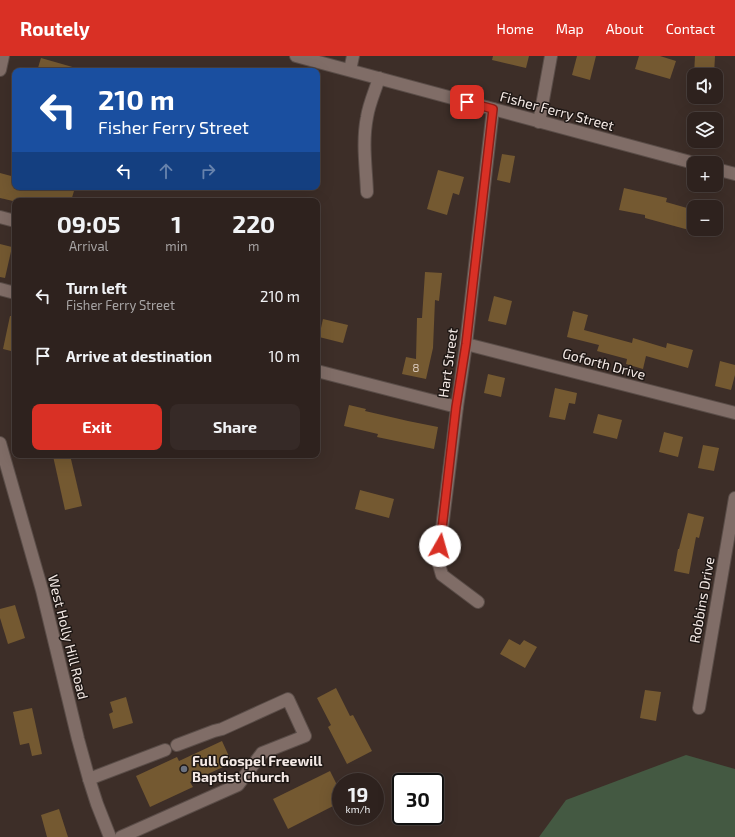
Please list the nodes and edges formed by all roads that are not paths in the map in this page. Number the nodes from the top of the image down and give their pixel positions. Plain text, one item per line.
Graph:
1 (4, 56) edge
2 (296, 56) edge
3 (353, 56) edge
4 (551, 56) edge
5 (0, 70) edge
6 (350, 70) junction
7 (379, 78) junction
8 (493, 109) junction
9 (539, 122) junction
10 (687, 162) edge
11 (723, 171) edge
12 (735, 174) edge
13 (368, 192) dead end
14 (0, 217) edge
15 (12, 220) edge
16 (0, 289) edge
17 (12, 289) edge
18 (466, 344) junction
19 (320, 372) edge
20 (456, 407) junction
21 (735, 413) edge
22 (0, 443) edge
23 (735, 498) edge
24 (478, 602) dead end
25 (699, 708) dead end
26 (177, 745) dead end
27 (165, 750) dead end
28 (89, 779) junction
29 (110, 837) edge
30 (121, 837) edge

1 - 5 street
2 - 6 street, Fisher Ferry Street
3 - 6 street
4 - 9 street
6 - 7 street, Fisher Ferry Street
7 - 8 street, Fisher Ferry Street
7 - 13 street
8 - 9 street, Fisher Ferry Street
8 - 18 street, Hart Street
9 - 10 street, Fisher Ferry Street
11 - 12 street
14 - 15 street
16 - 17 street
18 - 20 street, Hart Street
18 - 21 street, Goforth Drive
19 - 20 street
20 - 24 street, Hart Street
22 - 28 street, West Holly Hill Road
23 - 25 street, Robbins Drive
26 - 30 street
27 - 28 street
28 - 29 street, West Holly Hill Road

